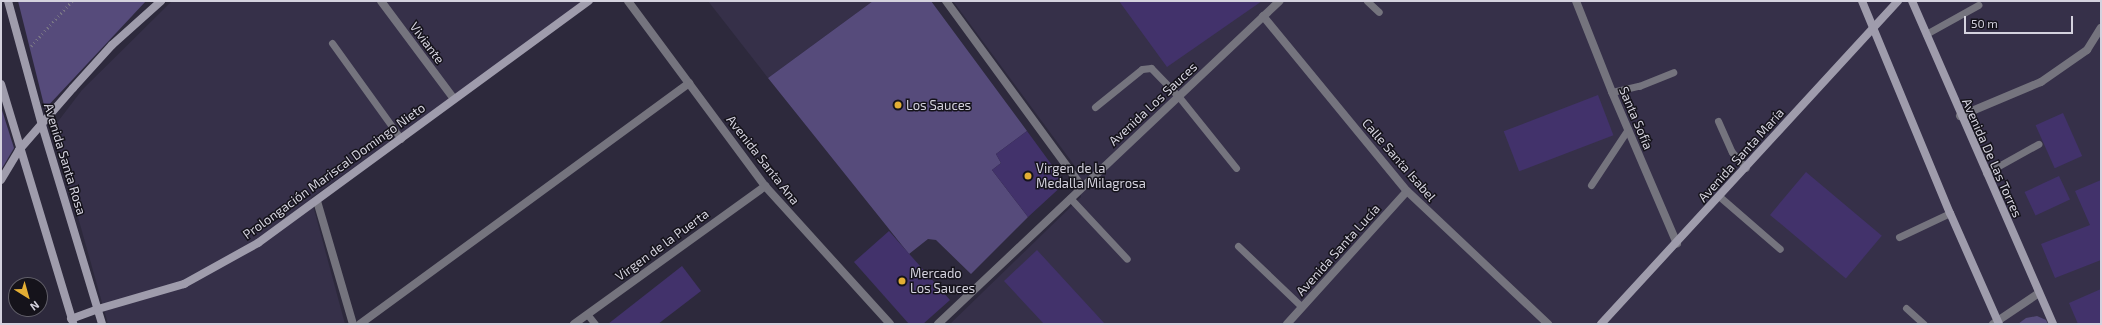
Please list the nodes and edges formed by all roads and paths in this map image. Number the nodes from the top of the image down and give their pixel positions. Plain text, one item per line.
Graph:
1 (8, 1) edge
2 (72, 1) edge
3 (161, 1) edge
4 (381, 1) edge
5 (589, 1) edge
6 (628, 1) edge
7 (946, 1) edge
8 (1279, 1) edge
9 (1367, 1) edge
10 (1862, 1) edge
11 (1898, 1) edge
12 (1912, 1) edge
13 (1578, 2) edge
14 (1978, 5) dead end
15 (1379, 12) dead end
16 (1263, 16) junction
17 (1873, 27) junction
18 (2101, 28) edge
19 (1926, 34) junction
20 (332, 43) dead end
21 (2093, 43) junction
22 (2101, 48) edge
23 (23, 55) junction
24 (1673, 72) dead end
25 (689, 83) junction
26 (1, 84) edge
27 (1612, 92) junction
28 (1179, 97) junction
29 (454, 99) junction
30 (1095, 107) dead end
31 (1960, 116) junction
32 (1718, 121) dead end
33 (42, 125) junction
34 (1628, 129) junction
35 (401, 139) junction
36 (2038, 144) dead end
37 (19, 150) junction
38 (1236, 168) dead end
39 (1746, 168) junction
40 (1986, 173) junction
41 (1, 180) edge
42 (1591, 185) dead end
43 (765, 186) junction
44 (1082, 186) junction
45 (1407, 191) junction
46 (1720, 197) junction
47 (1070, 198) junction
48 (317, 201) junction
49 (1950, 213) junction
50 (1899, 237) dead end
51 (1677, 244) junction
52 (1238, 246) dead end
53 (1780, 249) dead end
54 (1127, 259) dead end
55 (2039, 293) junction
56 (1302, 307) junction
57 (1906, 308) dead end
58 (98, 309) junction
59 (587, 314) junction
60 (72, 322) edge
61 (1996, 322) edge
62 (102, 324) edge
63 (353, 324) edge
64 (360, 324) edge
65 (574, 324) edge
66 (595, 324) edge
67 (890, 324) edge
68 (938, 324) edge
69 (1287, 324) edge
70 (1548, 324) edge
71 (1601, 324) edge
72 (1924, 324) edge
73 (2053, 324) edge

1 - 23 main road, Avenida Santa Rosa
2 - 23 path
3 - 33 main road
4 - 29 street, Viviante
5 - 29 main road, Prolongación Mariscal Domingo Nieto
6 - 25 street, Avenida Santa Ana
7 - 44 street
8 - 16 street, Avenida Los Sauces
9 - 15 lane
10 - 17 main road
11 - 17 main road, Avenida Santa María
12 - 19 main road, Avenida De Las Torres
13 - 27 street, Santa Sofía
14 - 19 lane
16 - 28 street, Avenida Los Sauces
16 - 45 street, Calle Santa Isabel
17 - 39 main road, Avenida Santa María
17 - 49 main road
18 - 21 street
19 - 31 main road, Avenida De Las Torres
20 - 35 lane
21 - 22 street
21 - 31 street
23 - 33 main road, Avenida Santa Rosa
24 - 27 lane
25 - 43 street, Avenida Santa Ana
25 - 64 street
26 - 37 main road
27 - 34 street, Santa Sofía
28 - 30 lane
28 - 38 lane
28 - 44 street, Avenida Los Sauces
29 - 35 main road, Prolongación Mariscal Domingo Nieto
31 - 40 main road, Avenida De Las Torres
32 - 39 lane
33 - 37 main road
33 - 58 main road, Avenida Santa Rosa
34 - 42 lane
34 - 51 street, Santa Sofía
35 - 48 main road, Prolongación Mariscal Domingo Nieto
36 - 40 lane
37 - 41 main road
37 - 60 main road
39 - 46 main road, Avenida Santa María
40 - 55 main road, Avenida De Las Torres
43 - 59 street, Virgen de la Puerta
43 - 67 street, Avenida Santa Ana
44 - 47 street, Avenida Los Sauces
45 - 56 street, Avenida Santa Lucía
45 - 70 street, Calle Santa Isabel
46 - 51 main road, Avenida Santa María
46 - 53 lane
47 - 54 lane
47 - 68 street, Avenida Los Sauces
48 - 58 main road, Prolongación Mariscal Domingo Nieto
48 - 63 street
49 - 50 lane
49 - 61 main road
51 - 71 main road, Avenida Santa María
52 - 56 lane
55 - 61 street
55 - 73 main road, Avenida De Las Torres
56 - 69 street, Avenida Santa Lucía
57 - 72 lane
58 - 60 main road, Prolongación Mariscal Domingo Nieto
58 - 62 main road, Avenida Santa Rosa
59 - 65 street, Virgen de la Puerta
59 - 66 lane

